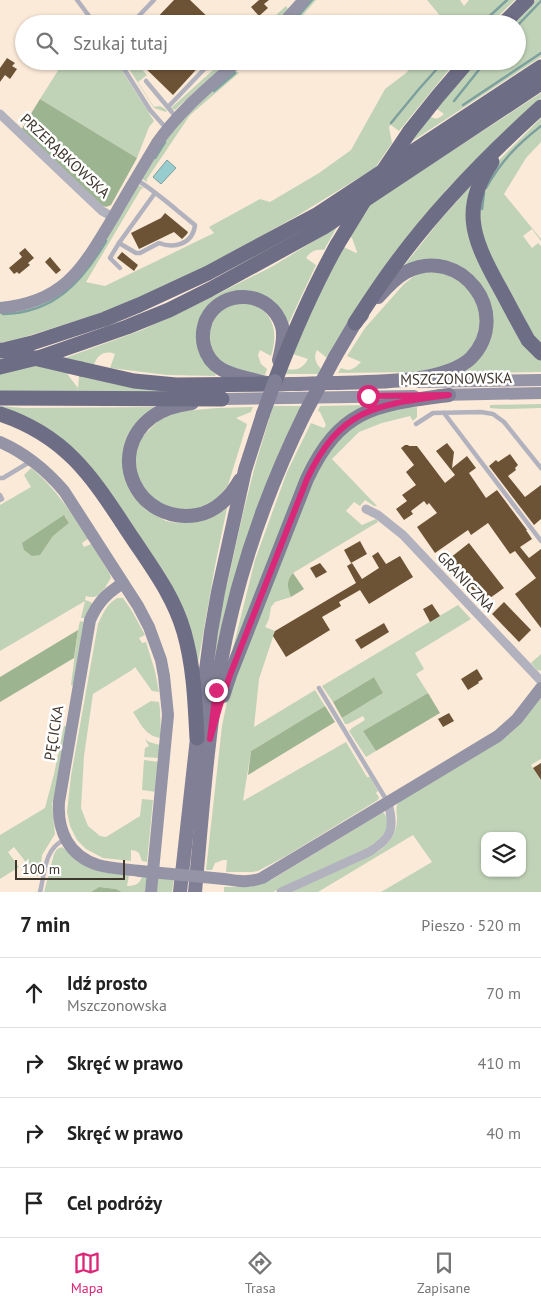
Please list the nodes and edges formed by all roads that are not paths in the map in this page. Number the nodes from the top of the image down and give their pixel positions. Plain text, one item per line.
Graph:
1 (77, 0) edge
2 (154, 0) edge
3 (304, 0) edge
4 (527, 0) edge
5 (88, 15) edge
6 (140, 15) edge
7 (290, 15) edge
8 (512, 15) edge
9 (541, 67) edge
10 (125, 70) edge
11 (203, 70) edge
12 (228, 70) edge
13 (460, 70) edge
14 (146, 81) dead end
15 (541, 83) edge
16 (168, 107) junction
17 (541, 107) edge
18 (0, 114) edge
19 (176, 118) junction
20 (522, 124) junction
21 (167, 129) junction
22 (136, 179) junction
23 (156, 193) junction
24 (113, 217) junction
25 (119, 242) junction
26 (120, 268) dead end
27 (0, 308) edge
28 (355, 323) junction
29 (0, 350) edge
30 (541, 353) edge
31 (282, 356) junction
32 (0, 367) edge
33 (541, 380) edge
34 (274, 382) junction
35 (389, 382) junction
36 (541, 393) edge
37 (449, 395) junction
38 (0, 398) edge
39 (222, 399) junction
40 (0, 414) edge
41 (444, 414) junction
42 (416, 424) dead end
43 (0, 442) edge
44 (29, 458) junction
45 (541, 468) edge
46 (245, 470) junction
47 (0, 478) edge
48 (0, 495) edge
49 (0, 500) edge
50 (366, 508) dead end
51 (541, 541) edge
52 (123, 583) junction
53 (541, 681) edge
54 (319, 688) dead end
55 (541, 688) edge
56 (204, 738) junction
57 (388, 803) junction
58 (66, 840) junction
59 (40, 892) edge
60 (151, 892) edge
61 (180, 892) edge
62 (195, 892) edge
63 (281, 892) edge

1 - 5 lane
2 - 6 lane
3 - 7 street
4 - 8 highway
9 - 29 highway
10 - 21 lane
11 - 16 lane
12 - 19 street
13 - 31 highway, bridge
14 - 16 lane
15 - 32 highway
16 - 19 lane
17 - 20 highway
18 - 24 street, PRZERĄBKOWSKA
19 - 21 street
20 - 28 highway
20 - 30 highway
21 - 22 street
22 - 23 lane
22 - 24 street
23 - 25 lane
23 - 25 lane
24 - 27 street
25 - 26 lane
28 - 35 main road
28 - 56 main road, bridge
29 - 34 highway, bridge
31 - 34 highway
31 - 34 main road
33 - 35 street, MSZCZONOWSKA
34 - 35 main road
34 - 46 main road, bridge
36 - 37 street, MSZCZONOWSKA
37 - 39 street, MSZCZONOWSKA
37 - 56 main road
38 - 39 highway
39 - 46 main road
40 - 56 highway
41 - 42 lane
41 - 45 lane
41 - 51 lane
43 - 44 street
44 - 47 lane
44 - 52 street
46 - 56 main road
48 - 49 lane
50 - 53 street, GRANICZNA
52 - 58 street, PĘCICKA
52 - 60 street
54 - 57 lane
55 - 57 street
56 - 61 main road
56 - 62 main road
57 - 58 street, bridge
57 - 63 street
58 - 59 lane

